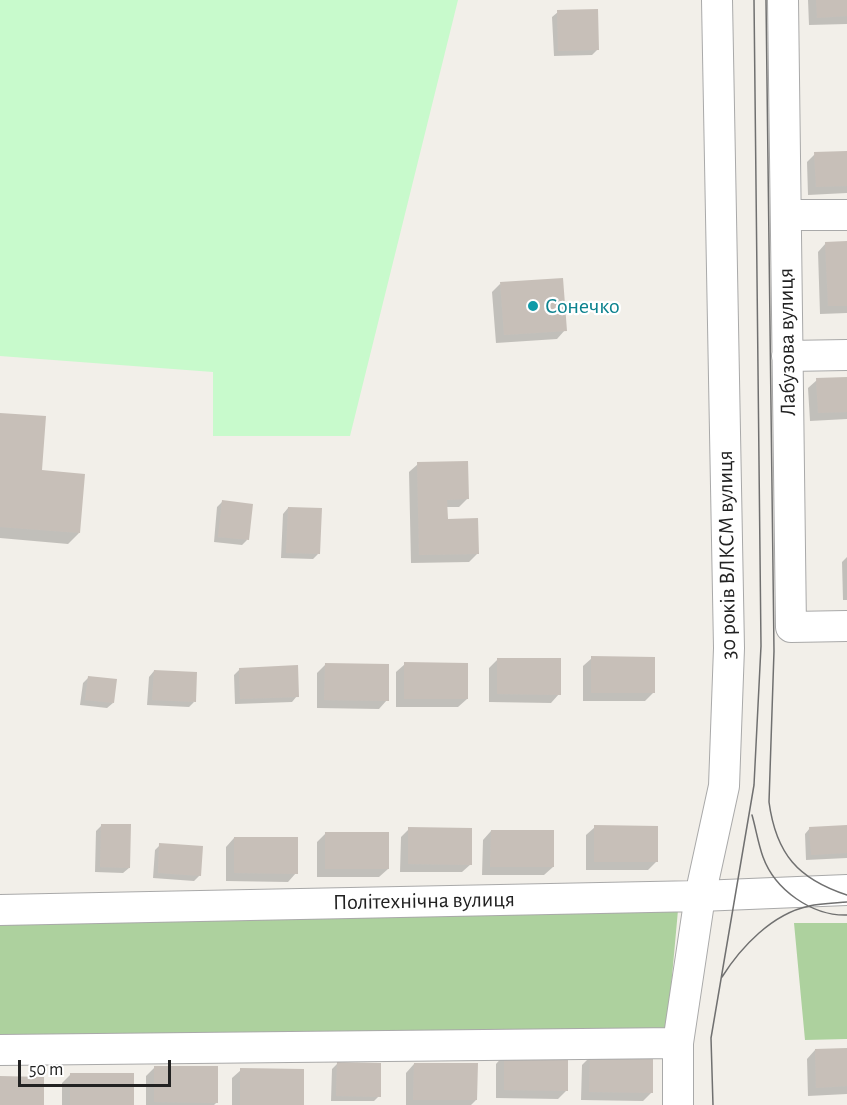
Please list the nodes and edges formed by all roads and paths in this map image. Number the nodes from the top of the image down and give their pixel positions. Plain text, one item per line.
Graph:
1 (717, 0) edge
2 (783, 0) edge
3 (786, 215) junction
4 (847, 215) edge
5 (847, 355) edge
6 (787, 356) junction
7 (847, 626) edge
8 (847, 890) edge
9 (700, 896) junction
10 (0, 910) edge
11 (678, 1043) junction
12 (0, 1050) edge
13 (678, 1105) edge

1 - 9 street, 30 років ВЛКСМ вулиця
2 - 3 street, Лабузова вулиця
3 - 4 street
3 - 6 street, Лабузова вулиця
5 - 6 street
6 - 7 street, Лабузова вулиця
8 - 9 street, Політехнічна вулиця
9 - 10 street, Політехнічна вулиця
9 - 11 street, 30 років ВЛКСМ вулиця
11 - 12 street
11 - 13 street, 30 років ВЛКСМ вулиця

